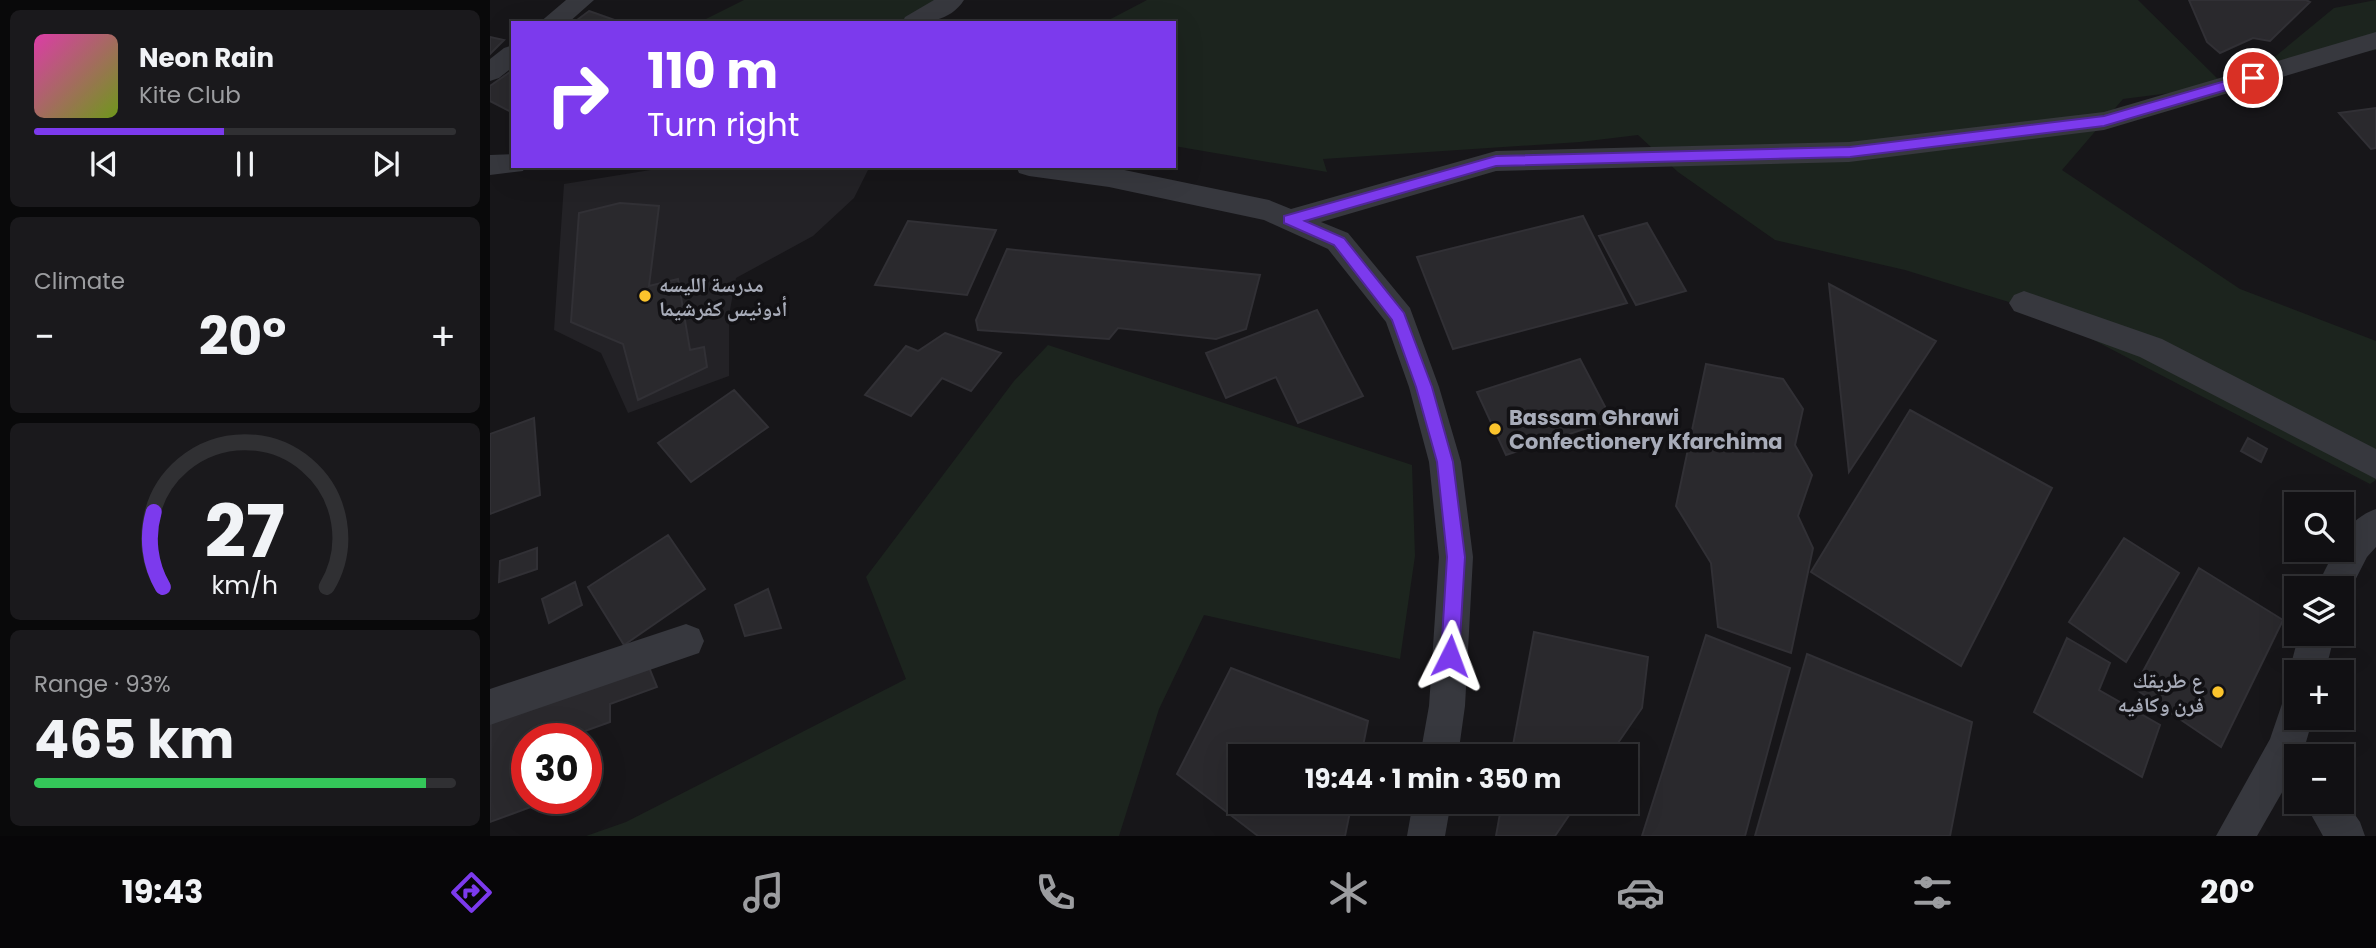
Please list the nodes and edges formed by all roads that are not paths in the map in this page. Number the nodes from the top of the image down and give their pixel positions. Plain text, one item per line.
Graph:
1 (583, 0) edge
2 (952, 0) edge
3 (554, 21) edge
4 (917, 21) edge
5 (2376, 40) edge
6 (511, 56) edge
7 (490, 72) edge
8 (511, 164) edge
9 (490, 165) edge
10 (1044, 168) edge
11 (1289, 220) junction
12 (2024, 303) dead end
13 (2376, 465) edge
14 (2376, 524) edge
15 (2339, 576) edge
16 (685, 641) dead end
17 (490, 707) edge
18 (2293, 740) edge
19 (1441, 744) edge
20 (1430, 814) edge
21 (2331, 814) edge
22 (1426, 836) edge
23 (2235, 836) edge
24 (2346, 836) edge

1 - 3 street
2 - 4 street
5 - 11 street
6 - 7 street
8 - 9 street
10 - 11 street
11 - 19 street
12 - 13 street
14 - 15 street
16 - 17 street
18 - 23 street
20 - 22 street
21 - 24 street

